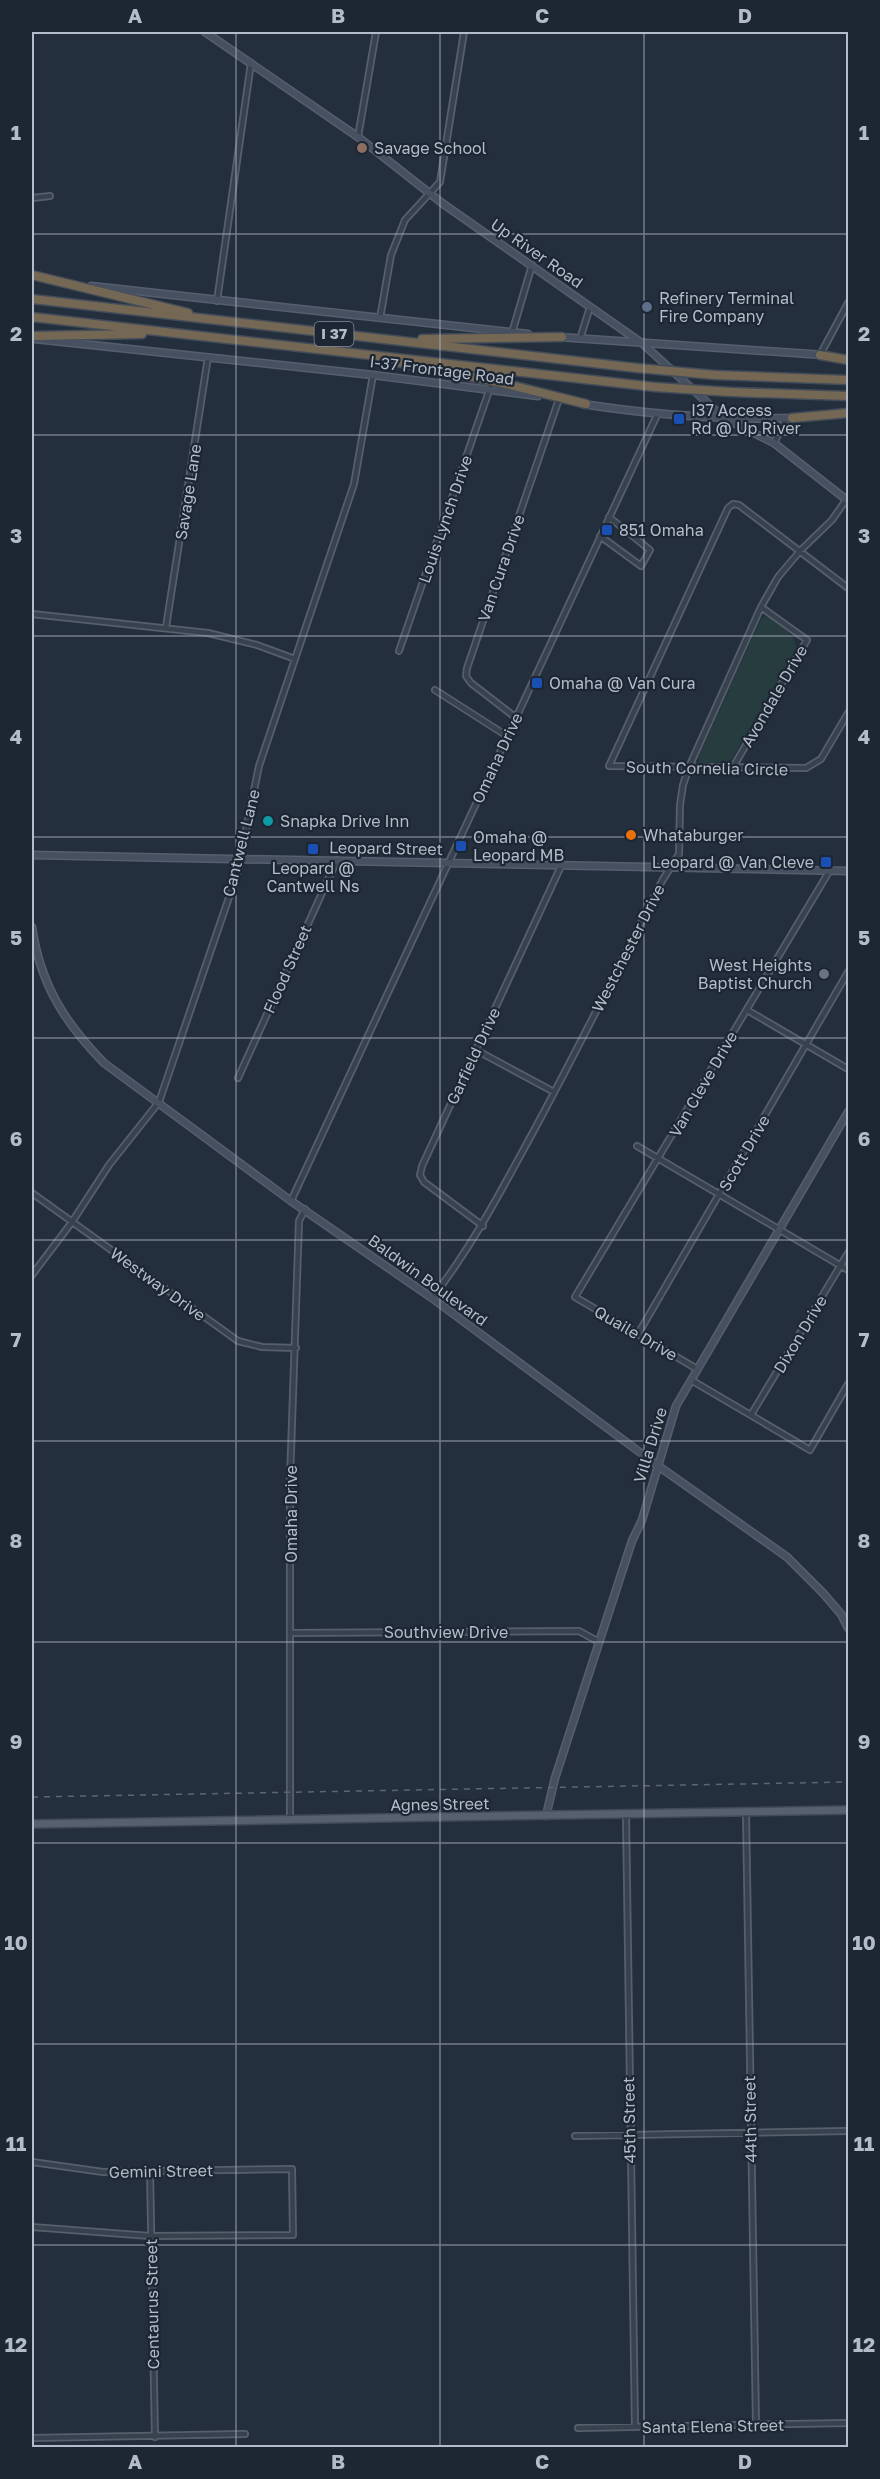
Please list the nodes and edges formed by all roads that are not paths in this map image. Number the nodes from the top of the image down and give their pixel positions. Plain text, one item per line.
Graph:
1 (204, 32) edge
2 (376, 32) edge
3 (464, 32) edge
4 (251, 62) junction
5 (358, 137) junction
6 (429, 193) junction
7 (50, 196) dead end
8 (32, 198) edge
9 (532, 265) junction
10 (32, 275) edge
11 (32, 299) edge
12 (217, 301) junction
13 (849, 303) edge
14 (590, 307) junction
15 (32, 316) edge
16 (380, 318) junction
17 (224, 321) junction
18 (512, 333) junction
19 (176, 334) junction
20 (357, 337) junction
21 (562, 337) junction
22 (32, 338) edge
23 (580, 339) junction
24 (643, 344) junction
25 (317, 348) junction
26 (820, 355) junction
27 (208, 357) junction
28 (849, 359) edge
29 (373, 375) junction
30 (849, 380) edge
31 (490, 388) junction
32 (849, 396) edge
33 (559, 399) junction
34 (586, 404) junction
35 (658, 413) junction
36 (849, 415) edge
37 (724, 418) junction
38 (789, 418) junction
39 (774, 443) junction
40 (848, 499) edge
41 (609, 517) junction
42 (600, 536) junction
43 (800, 551) junction
44 (849, 588) edge
45 (761, 607) junction
46 (32, 614) edge
47 (166, 627) junction
48 (399, 651) dead end
49 (295, 659) junction
50 (435, 690) dead end
51 (849, 713) edge
52 (515, 717) junction
53 (507, 736) junction
54 (689, 767) junction
55 (732, 769) junction
56 (32, 855) edge
57 (240, 860) junction
58 (337, 860) junction
59 (449, 863) junction
60 (562, 864) junction
61 (672, 867) junction
62 (830, 870) junction
63 (847, 871) edge
64 (849, 878) edge
65 (32, 927) edge
66 (849, 972) edge
67 (747, 1010) junction
68 (806, 1044) junction
69 (476, 1050) junction
70 (849, 1069) edge
71 (238, 1078) dead end
72 (554, 1092) junction
73 (159, 1102) junction
74 (849, 1112) edge
75 (638, 1146) dead end
76 (659, 1158) junction
77 (32, 1192) edge
78 (720, 1194) junction
79 (291, 1201) junction
80 (305, 1209) junction
81 (72, 1222) junction
82 (483, 1226) junction
83 (780, 1230) junction
84 (849, 1253) edge
85 (841, 1266) junction
86 (849, 1270) edge
87 (32, 1275) edge
88 (575, 1297) joint
89 (432, 1298) junction
90 (638, 1334) junction
91 (296, 1348) junction
92 (697, 1369) junction
93 (691, 1380) junction
94 (849, 1384) edge
95 (751, 1415) junction
96 (657, 1465) junction
97 (845, 1614) edge
98 (849, 1628) edge
99 (290, 1633) junction
100 (599, 1642) junction
101 (849, 1810) edge
102 (746, 1813) junction
103 (626, 1814) junction
104 (546, 1816) junction
105 (290, 1820) junction
106 (32, 1824) edge
107 (849, 2131) edge
108 (750, 2133) junction
109 (629, 2134) junction
110 (575, 2136) dead end
111 (32, 2162) edge
112 (150, 2170) junction
113 (32, 2227) edge
114 (150, 2236) junction
115 (849, 2423) edge
116 (756, 2425) junction
117 (635, 2427) junction
118 (578, 2428) dead end
119 (245, 2434) dead end
120 (155, 2437) junction
121 (32, 2438) edge

1 - 4 main road, Up River Road
2 - 5 street
3 - 6 street
4 - 5 main road, Up River Road
4 - 12 street
5 - 6 main road, Up River Road
6 - 9 main road, Up River Road
6 - 16 street
7 - 8 street
9 - 14 main road, Up River Road
9 - 18 street
10 - 12 main road
10 - 17 highway
11 - 17 highway, I 37
12 - 16 main road
13 - 26 street
14 - 23 street
14 - 24 main road, Up River Road
15 - 19 highway, I 37
16 - 18 main road
17 - 20 highway, I 37
18 - 21 main road
19 - 22 highway
19 - 25 highway, I 37
20 - 21 highway
20 - 30 highway, I 37, bridge
21 - 23 main road
22 - 27 main road, I-37 Frontage Road
23 - 24 main road
24 - 26 main road
24 - 37 main road, Up River Road
25 - 32 highway, I 37, bridge
25 - 34 highway
26 - 28 highway
27 - 29 main road, I-37 Frontage Road
27 - 47 street, Savage Lane
29 - 31 main road, I-37 Frontage Road
29 - 49 street, Cantwell Lane
31 - 33 main road, I-37 Frontage Road
31 - 48 street, Louis Lynch Drive
33 - 34 main road, I-37 Frontage Road
33 - 52 street, Van Cura Drive
34 - 35 main road, I-37 Frontage Road
35 - 37 main road, I-37 Frontage Road
35 - 41 street, Omaha Drive
36 - 38 highway
37 - 38 main road, I-37 Frontage Road
37 - 39 main road, Up River Road
38 - 39 street
39 - 40 main road, Up River Road
40 - 43 street, Westchester Drive
41 - 42 street, Omaha Drive
41 - 42 street
42 - 52 street, Omaha Drive
43 - 44 street
43 - 45 street, Westchester Drive
43 - 54 street, South Cornelia Circle
45 - 54 street, Westchester Drive
45 - 55 street, Avondale Drive
46 - 47 street
47 - 49 street
49 - 57 street, Cantwell Lane
50 - 53 street
51 - 55 street, South Cornelia Circle
52 - 53 street, Omaha Drive
53 - 59 street, Omaha Drive
54 - 55 street, South Cornelia Circle
54 - 61 street, Westchester Drive
56 - 57 main road, Leopard Street
57 - 58 main road, Leopard Street
57 - 73 street, Cantwell Lane
58 - 59 main road, Leopard Street
58 - 71 street, Flood Street
59 - 60 main road, Leopard Street
59 - 79 street, Omaha Drive
60 - 61 main road, Leopard Street
60 - 69 street, Garfield Drive
61 - 62 main road, Leopard Street
61 - 72 street, Westchester Drive
62 - 63 main road, Leopard Street
62 - 67 street, Van Cleve Drive
63 - 64 street
65 - 73 main road, Baldwin Boulevard
66 - 68 street, Scott Drive
67 - 68 street
67 - 76 street, Van Cleve Drive
68 - 70 street
68 - 78 street, Scott Drive
69 - 72 street
69 - 82 street, Garfield Drive
72 - 82 street, Westchester Drive
73 - 79 main road, Baldwin Boulevard
73 - 81 street, Cantwell Lane
74 - 83 main road, Villa Drive
75 - 76 street
76 - 78 street
76 - 88 street, Van Cleve Drive
77 - 81 street, Westway Drive
78 - 83 street
78 - 90 street, Scott Drive
79 - 80 main road, Baldwin Boulevard
80 - 89 main road, Baldwin Boulevard
80 - 91 street, Omaha Drive
81 - 87 street, Cantwell Lane
81 - 91 street, Westway Drive
82 - 89 street, Westchester Drive
83 - 85 street
83 - 92 main road, Villa Drive
84 - 85 street, Dixon Drive
85 - 86 street
85 - 95 street, Dixon Drive
88 - 90 street, Quaile Drive
89 - 96 main road, Baldwin Boulevard
90 - 92 street, Quaile Drive
91 - 99 street, Omaha Drive
92 - 93 main road, Villa Drive
93 - 95 street
93 - 96 main road, Villa Drive
94 - 95 street
96 - 97 main road, Baldwin Boulevard
96 - 100 main road, Villa Drive
97 - 98 main road, Baldwin Boulevard
99 - 100 street, Southview Drive
99 - 105 street, Omaha Drive
100 - 104 main road, Villa Drive
101 - 102 main road, Agnes Street
102 - 103 main road, Agnes Street
102 - 108 street, 44th Street
103 - 104 main road, Agnes Street
103 - 109 street, 45th Street
104 - 105 main road, Agnes Street
105 - 106 main road, Agnes Street
107 - 108 street
108 - 109 street
108 - 116 street, 44th Street
109 - 110 street
109 - 117 street, 45th Street
111 - 112 street, Gemini Street
112 - 114 street, Centaurus Street
112 - 114 street, Gemini Street
113 - 114 street
114 - 120 street, Centaurus Street
115 - 116 street, Santa Elena Street
116 - 117 street, Santa Elena Street
117 - 118 street, Santa Elena Street
119 - 120 street
120 - 121 street

